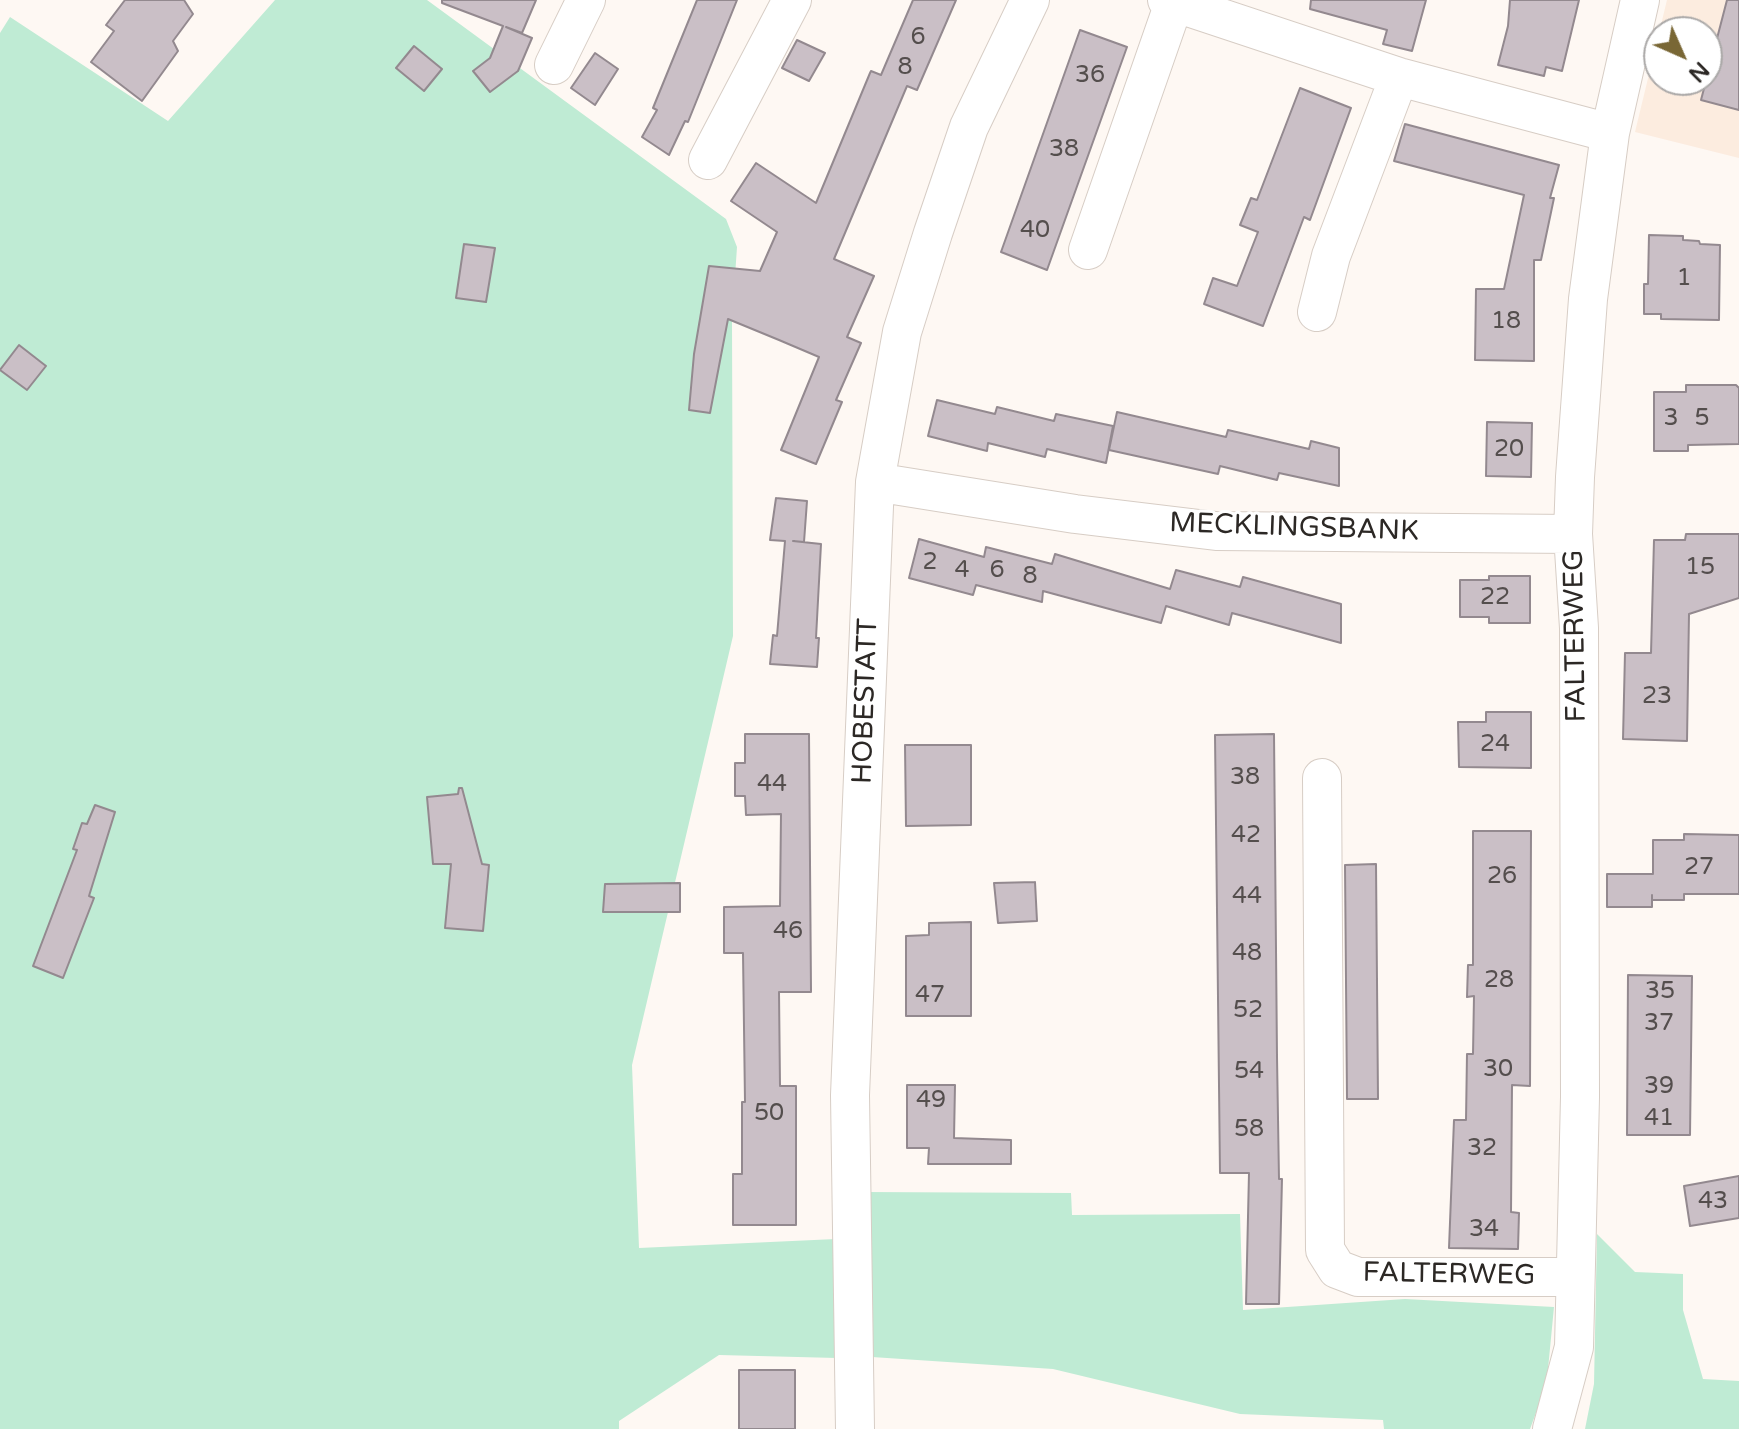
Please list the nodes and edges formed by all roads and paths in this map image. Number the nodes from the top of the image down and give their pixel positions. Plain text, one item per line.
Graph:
1 (586, 0) edge
2 (792, 0) edge
3 (1030, 0) edge
4 (1640, 0) edge
5 (1170, 1) edge
6 (554, 65) dead end
7 (1399, 77) junction
8 (1610, 133) junction
9 (708, 160) dead end
10 (1088, 250) dead end
11 (1317, 312) dead end
12 (875, 482) junction
13 (1573, 534) junction
14 (1322, 778) dead end
15 (1575, 1277) junction
16 (855, 1429) edge
17 (1552, 1429) edge

1 - 6 street
2 - 9 street
3 - 12 street, HOBESTATT
4 - 8 street, FALTERWEG
5 - 7 street
5 - 10 street
7 - 8 street
7 - 11 street
8 - 13 street, FALTERWEG
12 - 13 street, MECKLINGSBANK
12 - 16 street, HOBESTATT
13 - 15 street, FALTERWEG
14 - 15 street, FALTERWEG
15 - 17 street, FALTERWEG

